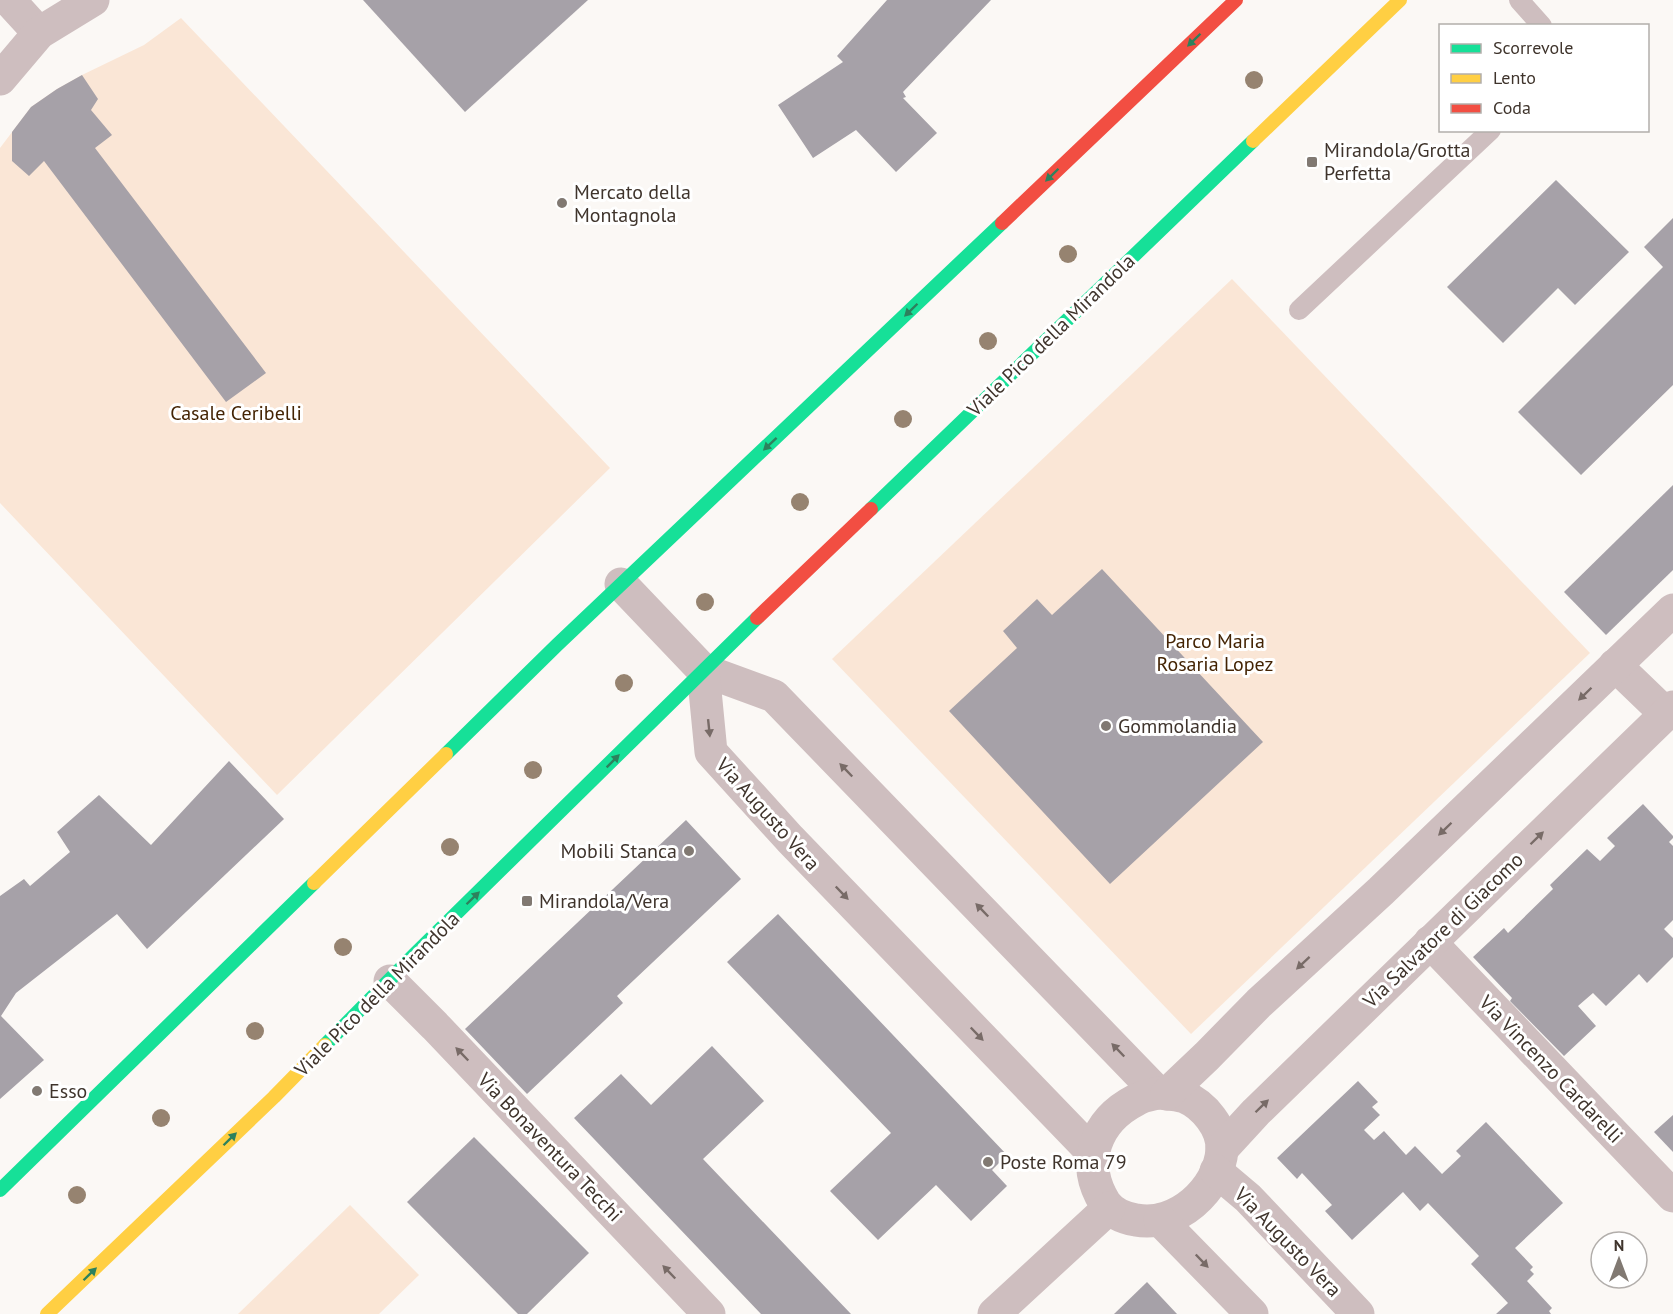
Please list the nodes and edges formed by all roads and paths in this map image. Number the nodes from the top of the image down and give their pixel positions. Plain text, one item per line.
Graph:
1 (9, 0) edge
2 (92, 0) edge
3 (1236, 0) edge
4 (1400, 0) edge
5 (1519, 0) edge
6 (1540, 24) edge
7 (39, 33) junction
8 (0, 79) edge
9 (1489, 132) edge
10 (1299, 310) dead end
11 (621, 584) junction
12 (1673, 610) edge
13 (1615, 665) junction
14 (703, 670) junction
15 (1669, 711) edge
16 (1430, 942) junction
17 (390, 981) junction
18 (1162, 1093) junction
19 (1093, 1153) junction
20 (1219, 1160) junction
21 (0, 1190) edge
22 (1673, 1196) edge
23 (1109, 1208) junction
24 (1160, 1220) junction
25 (47, 1314) edge
26 (709, 1314) edge
27 (994, 1314) edge
28 (1252, 1314) edge
29 (1358, 1314) edge

1 - 7 street
2 - 7 street
3 -> 11 street
4 - 14 street, Viale Pico della Mirandola
5 - 6 lane
7 - 8 street
9 - 10 lane
11 - 14 street
11 - 21 street
12 - 13 street
13 - 15 street, Via Salvatore di Giacomo
13 -> 18 street
17 -> 14 street, Viale Pico della Mirandola
18 -> 14 street
14 -> 19 street, Via Augusto Vera
16 -> 15 street, Via Salvatore di Giacomo
20 -> 16 street, Via Salvatore di Giacomo
16 - 22 street, Via Vincenzo Cardarelli
25 -> 17 street, Viale Pico della Mirandola
26 -> 17 street, Via Bonaventura Tecchi
18 - 19 street
18 - 20 street
19 - 23 street
20 - 24 street
20 - 29 street, Via Augusto Vera
23 - 24 street
23 - 27 street
24 -> 28 street

